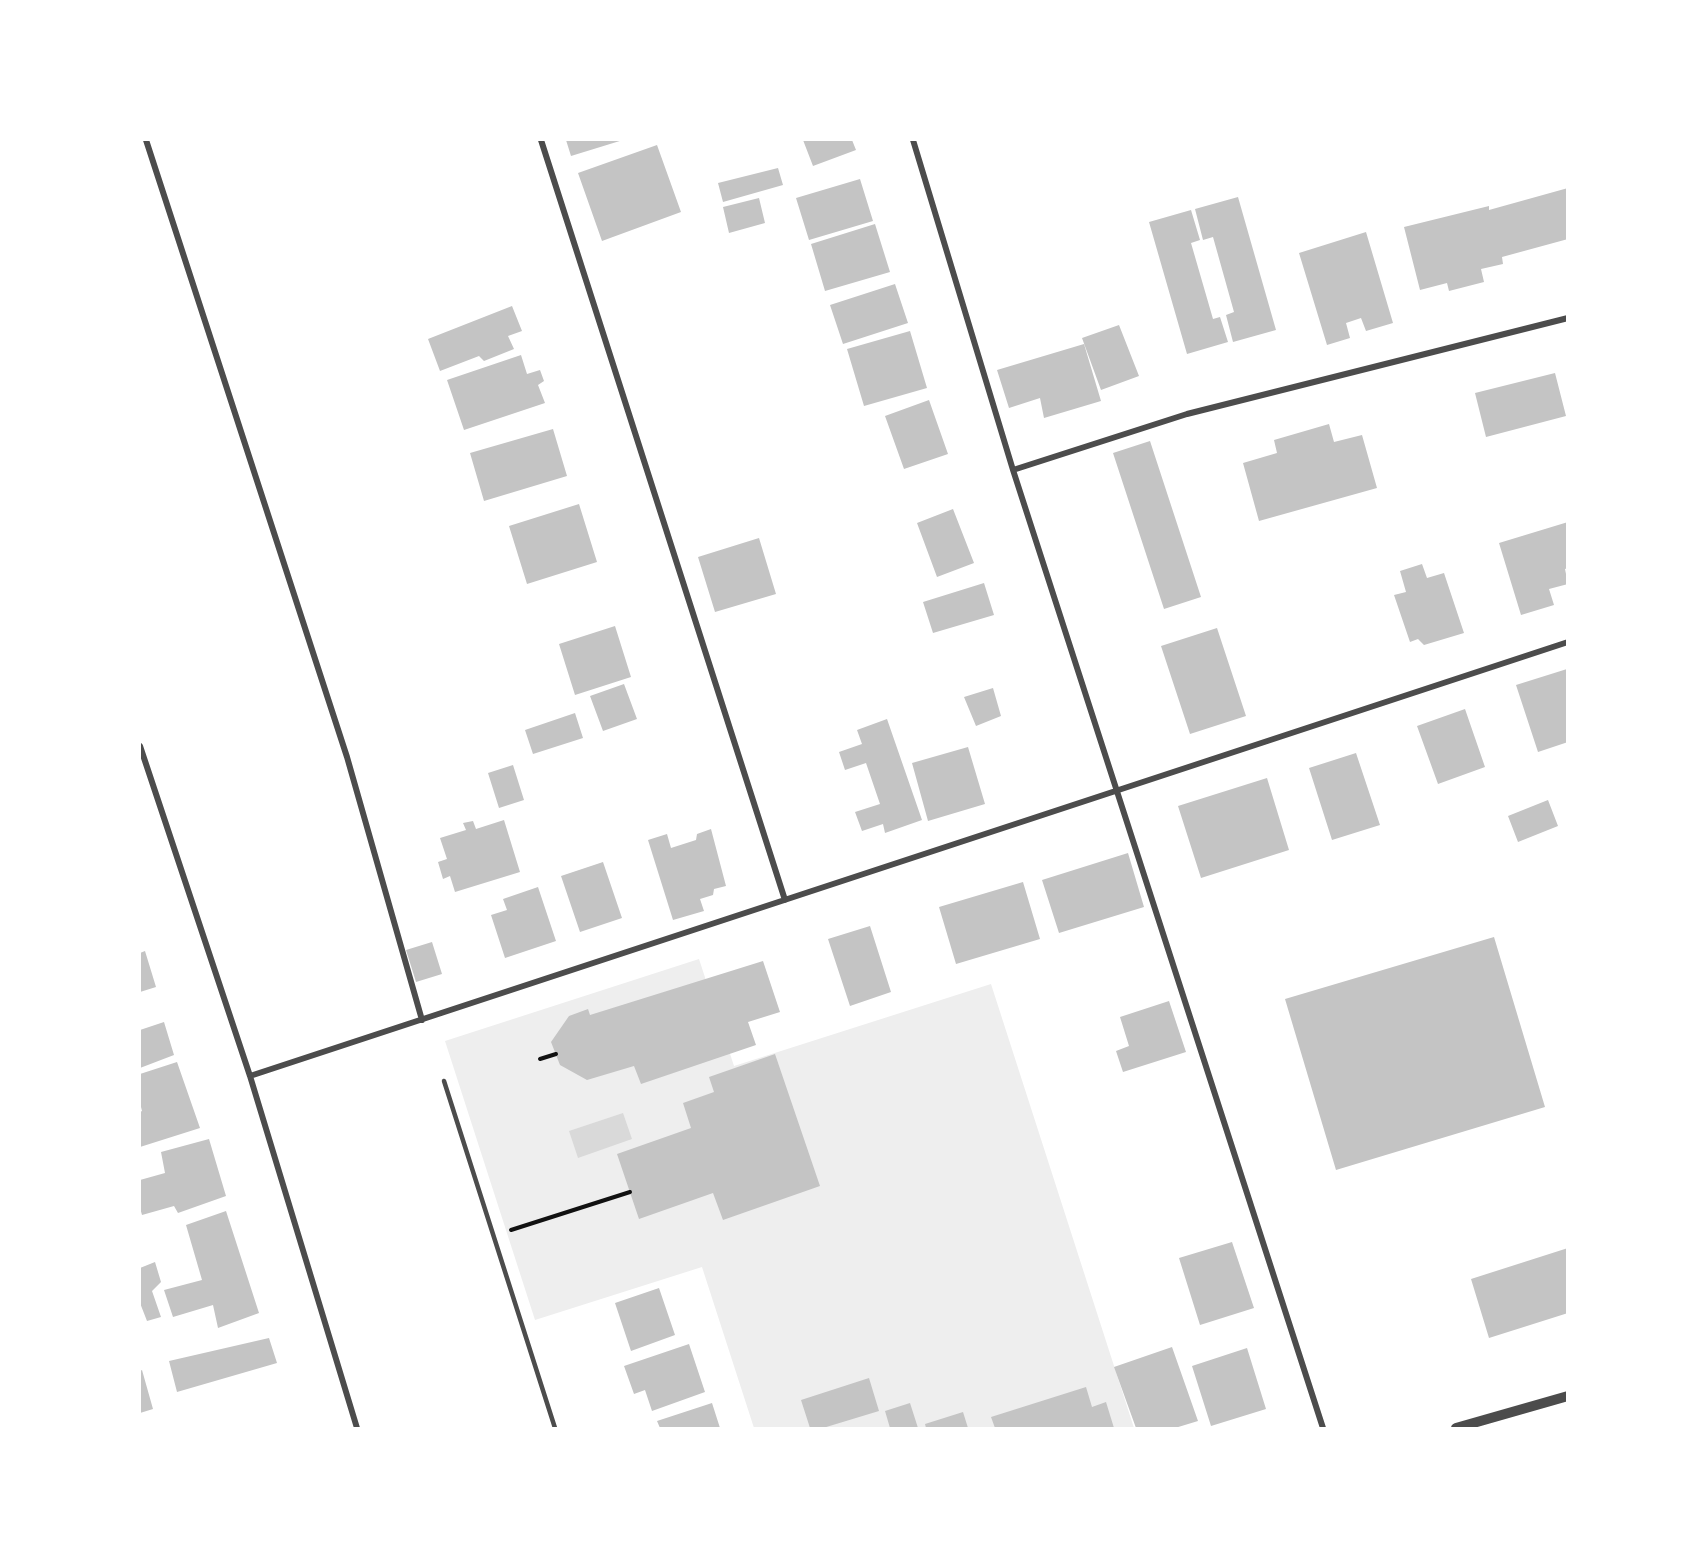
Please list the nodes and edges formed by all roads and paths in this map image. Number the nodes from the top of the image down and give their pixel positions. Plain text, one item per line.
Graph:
1 (146, 140) edge
2 (541, 140) edge
3 (913, 140) edge
4 (1568, 318) edge
5 (1013, 470) junction
6 (1568, 642) edge
7 (140, 746) edge
8 (1118, 790) junction
9 (785, 900) junction
10 (422, 1020) junction
11 (556, 1054) dead end
12 (540, 1059) dead end
13 (250, 1076) junction
14 (444, 1081) dead end
15 (630, 1192) dead end
16 (493, 1236) junction
17 (1568, 1396) edge
18 (357, 1428) edge
19 (555, 1428) edge
20 (1323, 1428) edge
21 (1456, 1428) edge

1 - 10 street
2 - 9 street
3 - 5 street
4 - 5 street
5 - 8 street
6 - 8 street
7 - 13 street
8 - 9 street
8 - 20 street
9 - 10 street
10 - 13 street
11 - 12 path
13 - 18 street
14 - 16 lane
15 - 16 path
16 - 19 lane
17 - 21 street

